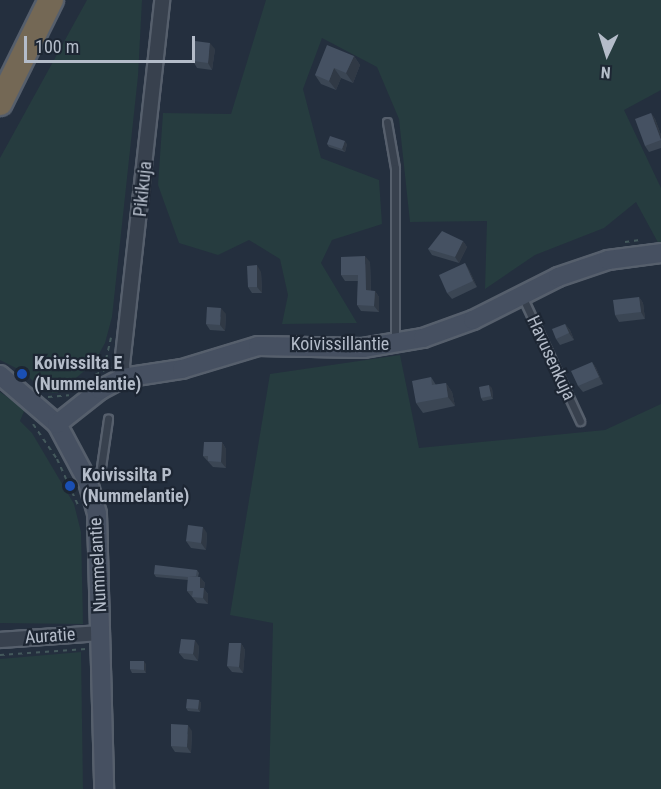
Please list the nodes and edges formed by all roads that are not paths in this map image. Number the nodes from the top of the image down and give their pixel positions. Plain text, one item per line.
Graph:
1 (51, 0) edge
2 (162, 0) edge
3 (0, 103) edge
4 (387, 122) dead end
5 (661, 254) edge
6 (522, 296) junction
7 (395, 345) junction
8 (0, 375) edge
9 (123, 378) junction
10 (108, 419) dead end
11 (580, 421) dead end
12 (57, 424) junction
13 (88, 482) junction
14 (94, 633) junction
15 (0, 640) edge
16 (104, 789) edge

1 - 3 highway
2 - 9 street, Pikikuja
4 - 7 lane
5 - 6 street, Koivissillantie
6 - 7 street, Koivissillantie
6 - 11 lane, Havusenkuja
7 - 9 street, Koivissillantie
8 - 12 street, Nummelantie
9 - 12 street, Koivissillantie
10 - 13 lane
12 - 13 street, Nummelantie
13 - 14 street, Nummelantie
14 - 15 street, Auratie
14 - 16 street, Nummelantie

